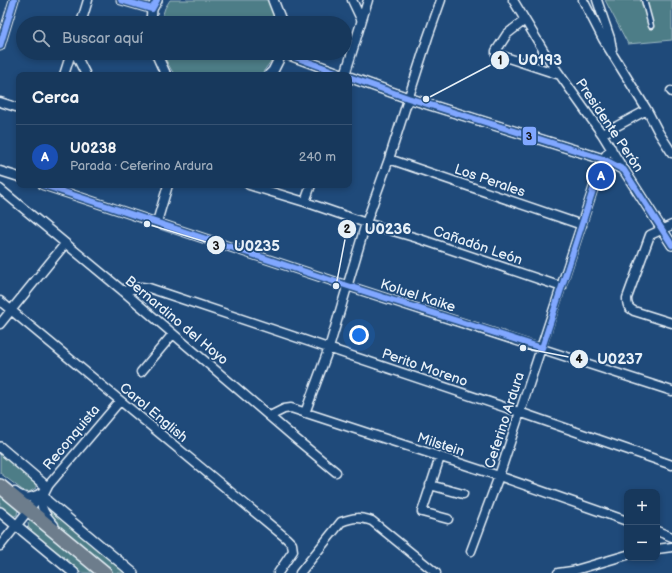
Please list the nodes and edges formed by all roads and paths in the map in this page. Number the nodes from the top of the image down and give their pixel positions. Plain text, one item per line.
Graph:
1 (14, 0) edge
2 (88, 0) edge
3 (121, 0) edge
4 (157, 0) edge
5 (273, 0) edge
6 (352, 0) edge
7 (368, 0) edge
8 (441, 0) edge
9 (513, 0) edge
10 (583, 0) edge
11 (597, 0) edge
12 (644, 0) edge
13 (152, 9) junction
14 (83, 16) edge
15 (152, 16) edge
16 (279, 16) edge
17 (361, 19) junction
18 (525, 20) junction
19 (651, 26) dead end
20 (0, 46) edge
21 (352, 50) edge
22 (612, 53) junction
23 (69, 60) edge
24 (78, 60) edge
25 (159, 60) edge
26 (279, 60) edge
27 (303, 60) edge
28 (349, 60) edge
29 (65, 72) edge
30 (84, 72) edge
31 (165, 72) edge
32 (272, 72) edge
33 (337, 72) edge
34 (346, 72) edge
35 (560, 75) junction
36 (352, 78) edge
37 (408, 98) junction
38 (0, 102) edge
39 (16, 107) edge
40 (647, 110) junction
41 (602, 134) junction
42 (611, 148) junction
43 (672, 153) edge
44 (389, 159) junction
45 (603, 159) junction
46 (624, 170) junction
47 (0, 171) edge
48 (16, 176) edge
49 (52, 188) edge
50 (167, 188) edge
51 (259, 188) edge
52 (310, 188) edge
53 (0, 190) edge
54 (306, 202) junction
55 (157, 222) junction
56 (366, 223) junction
57 (672, 224) edge
58 (582, 225) junction
59 (662, 229) junction
60 (65, 244) junction
61 (672, 244) edge
62 (348, 286) junction
63 (562, 288) junction
64 (123, 291) junction
65 (0, 302) edge
66 (11, 311) junction
67 (672, 323) edge
68 (0, 324) edge
69 (172, 335) junction
70 (329, 348) junction
71 (542, 348) junction
72 (141, 372) dead end
73 (672, 391) edge
74 (120, 401) junction
75 (519, 412) junction
76 (305, 413) junction
77 (270, 416) junction
78 (0, 447) edge
79 (440, 457) junction
80 (672, 465) edge
81 (336, 472) dead end
82 (499, 476) junction
83 (0, 482) edge
84 (430, 485) junction
85 (0, 486) edge
86 (45, 490) junction
87 (463, 494) dead end
88 (29, 509) junction
89 (0, 512) edge
90 (448, 519) dead end
91 (624, 519) edge
92 (16, 526) junction
93 (660, 532) edge
94 (672, 537) edge
95 (0, 546) edge
96 (672, 547) edge
97 (74, 548) junction
98 (660, 549) edge
99 (471, 551) dead end
100 (624, 556) edge
101 (74, 573) edge
102 (105, 573) edge
103 (132, 573) edge
104 (278, 573) edge
105 (300, 573) edge
106 (436, 573) edge
107 (558, 573) edge

1 - 20 street
2 - 14 street
3 - 13 street
4 - 13 street
5 - 16 street
6 - 17 street
7 - 17 street
8 - 37 street
9 - 18 street, Presidente Perón
10 - 22 street
11 - 22 street
12 - 19 lane
13 - 15 street
17 - 21 street
18 - 35 street, Presidente Perón
18 - 35 street
22 - 40 street
23 - 29 street
24 - 30 street
25 - 31 street
26 - 32 street
27 - 33 street
28 - 34 street
35 - 41 street, Presidente Perón
36 - 37 street
37 - 44 street
37 - 45 street
38 - 39 street
40 - 41 street
40 - 43 street
41 - 42 street, Presidente Perón
42 - 45 street, Ceferino Ardura
42 - 46 street, Presidente Perón
44 - 56 street
44 - 58 street, Los Perales
45 - 46 street
45 - 58 street, Ceferino Ardura
46 - 59 street, Presidente Perón
47 - 48 street
49 - 55 street, Koluel Kaike
50 - 55 street
51 - 54 street, Cañadón León
52 - 54 street
53 - 60 street, Bernardino del Hoyo
54 - 56 street, Cañadón León
55 - 62 street, Koluel Kaike
56 - 62 street
56 - 63 street, Cañadón León
57 - 59 street
58 - 63 street, Ceferino Ardura
59 - 61 street, Presidente Perón
59 - 67 street
60 - 64 street, Bernardino del Hoyo
60 - 66 street
62 - 70 street
62 - 71 street, Koluel Kaike
63 - 71 street, Ceferino Ardura
64 - 69 street, Bernardino del Hoyo
64 - 70 street, Perito Moreno
65 - 66 street, Carol English
66 - 68 street
66 - 74 street, Carol English
69 - 72 street
69 - 77 street, Bernardino del Hoyo
70 - 75 street, Perito Moreno
70 - 76 street
71 - 73 street, Koluel Kaike
71 - 75 street, Ceferino Ardura
74 - 86 street, Reconquista
74 - 104 street, Carol English
75 - 80 street, Perito Moreno
75 - 82 street, Ceferino Ardura
76 - 77 street, Milstein
76 - 79 street, Milstein
77 - 81 street, Bernardino del Hoyo
78 - 86 street
79 - 82 street, Milstein
79 - 84 street
82 - 91 street, Milstein
82 - 99 street, Ceferino Ardura
83 - 86 street
84 - 87 street
84 - 90 street
85 - 88 highway
86 - 88 street, Reconquista
86 - 97 street
86 - 103 street
88 - 92 street, Reconquista
88 - 97 highway
89 - 92 street
92 - 95 street, Reconquista
92 - 101 street
93 - 94 street
96 - 98 street
97 - 102 highway
100 - 107 street
105 - 106 street

